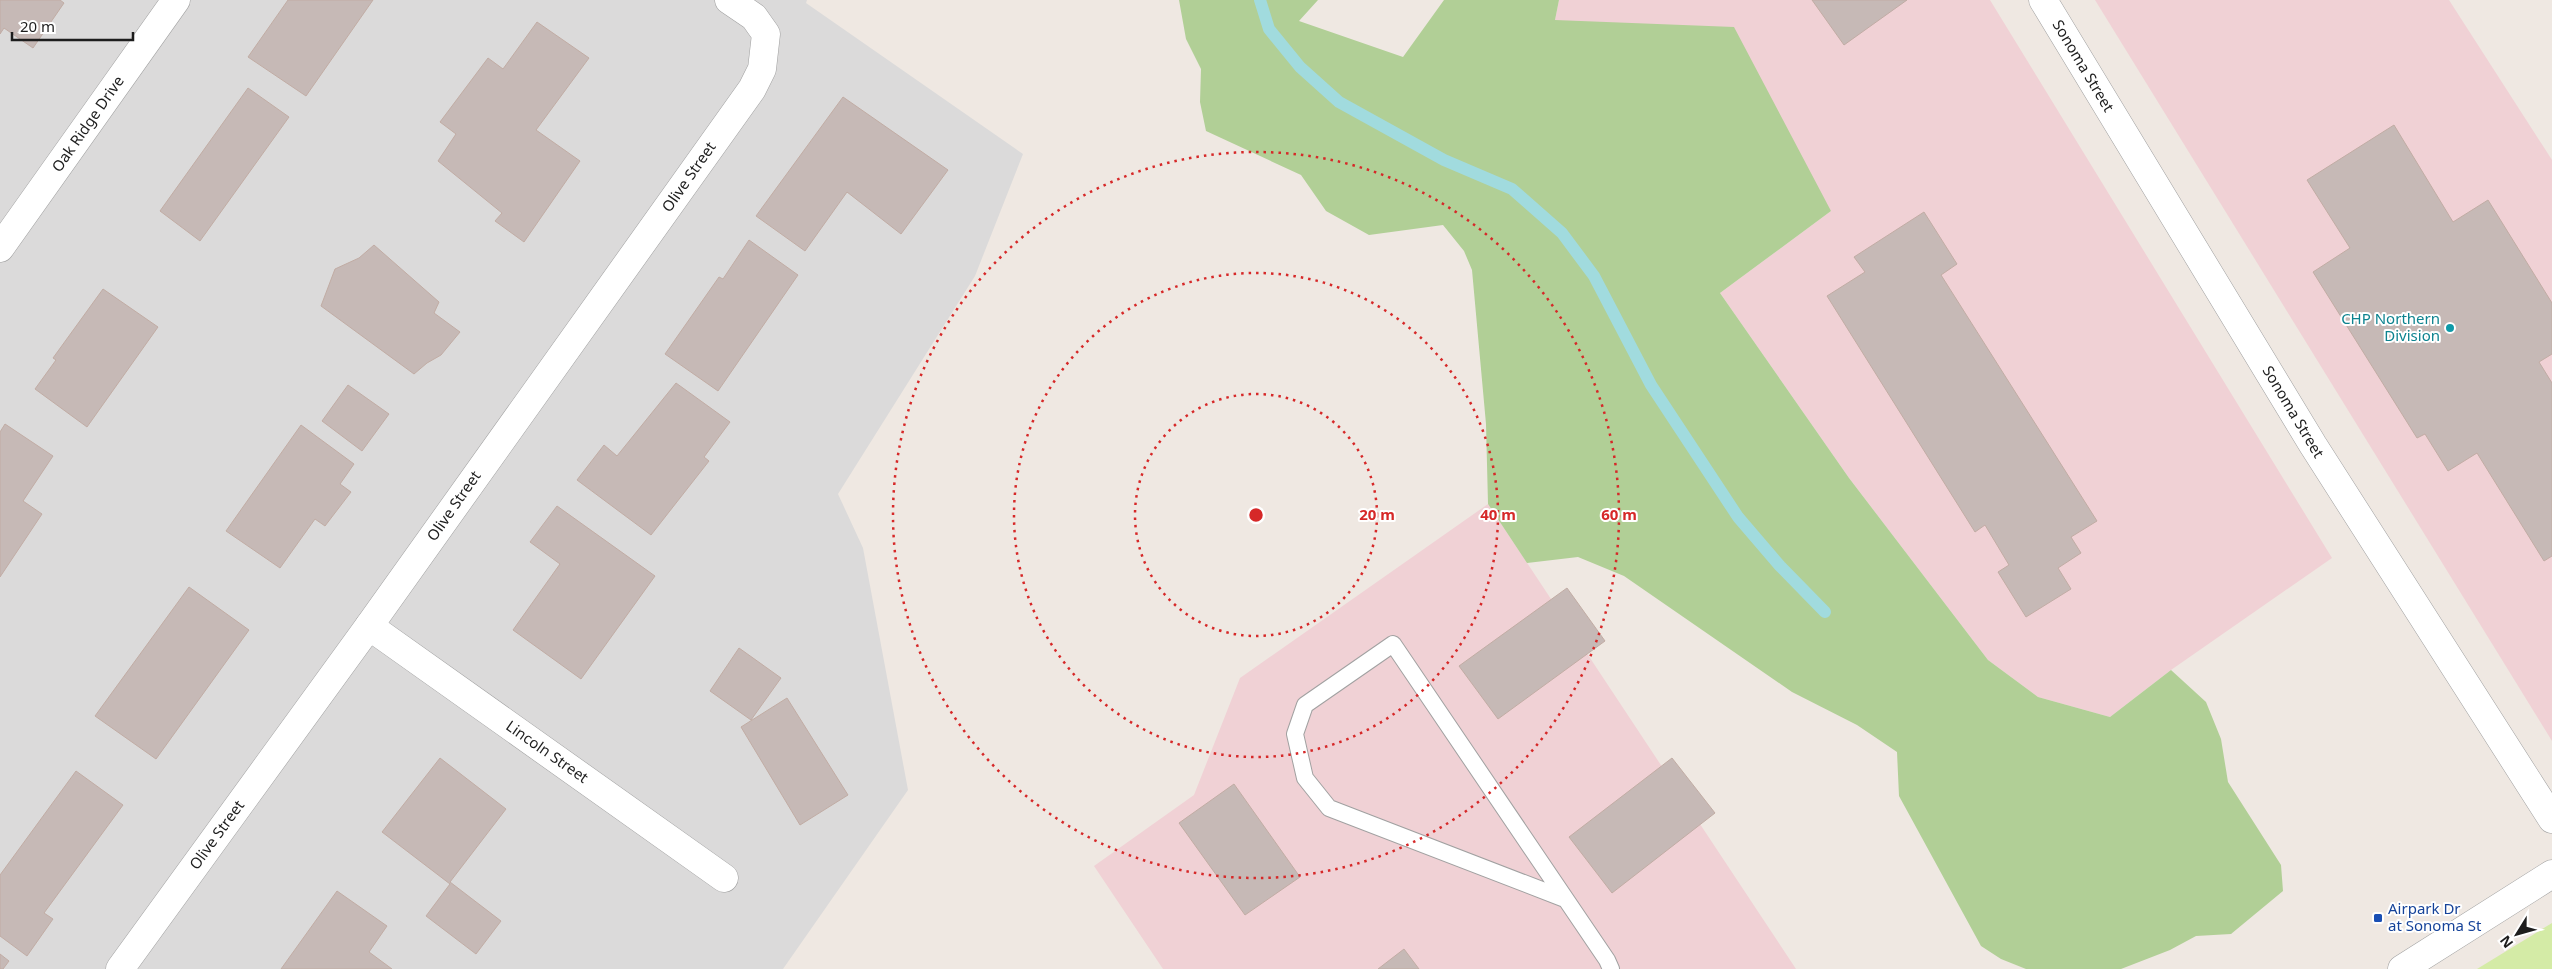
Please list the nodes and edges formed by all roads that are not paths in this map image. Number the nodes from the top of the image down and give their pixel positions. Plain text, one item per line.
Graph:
1 (176, 0) edge
2 (729, 0) edge
3 (2043, 0) edge
4 (0, 248) edge
5 (369, 626) junction
6 (2552, 819) edge
7 (2552, 874) edge
8 (724, 878) dead end
9 (1565, 898) junction
10 (120, 969) edge
11 (1611, 969) edge
12 (2402, 969) edge

1 - 4 street, Oak Ridge Drive
2 - 5 street, Olive Street
3 - 6 street, Sonoma Street
5 - 8 street, Lincoln Street
5 - 10 street, Olive Street
7 - 12 street
9 - 9 lane
9 - 11 lane

